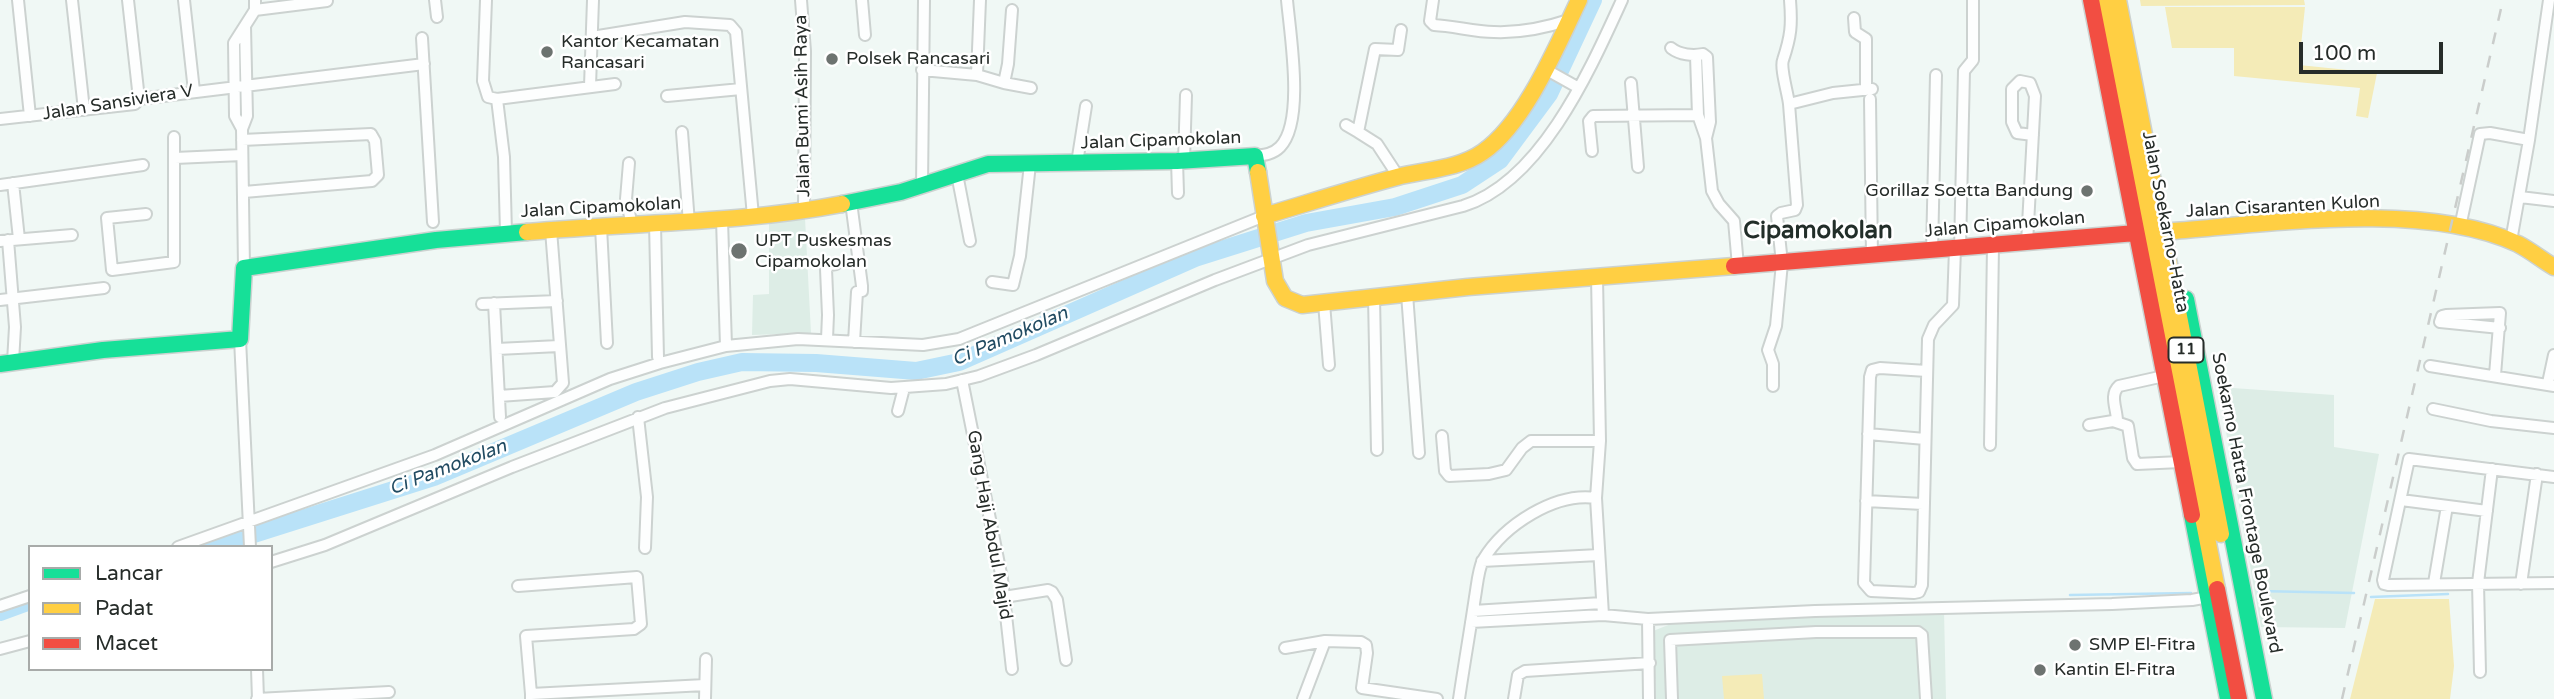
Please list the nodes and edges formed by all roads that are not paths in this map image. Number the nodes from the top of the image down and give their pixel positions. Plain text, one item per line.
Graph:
1 (18, 0) edge
2 (72, 0) edge
3 (128, 0) edge
4 (184, 0) edge
5 (435, 0) edge
6 (486, 0) edge
7 (593, 0) edge
8 (802, 0) edge
9 (862, 0) edge
10 (924, 0) edge
11 (980, 0) edge
12 (1287, 0) edge
13 (1433, 0) edge
14 (1579, 0) edge
15 (1622, 0) edge
16 (1790, 0) edge
17 (1973, 0) edge
18 (2091, 0) edge
19 (2102, 0) edge
20 (2118, 0) edge
21 (2128, 0) edge
22 (2549, 0) edge
23 (327, 1) edge
24 (255, 5) edge
25 (1012, 10) dead end
26 (437, 17) dead end
27 (1854, 18) dead end
28 (1569, 20) junction
29 (1401, 30) dead end
30 (865, 35) dead end
31 (592, 37) junction
32 (422, 38) dead end
33 (1671, 48) dead end
34 (1696, 56) junction
35 (424, 64) junction
36 (922, 70) junction
37 (1548, 70) junction
38 (977, 75) junction
39 (1936, 75) dead end
40 (1004, 83) junction
41 (1631, 83) dead end
42 (615, 84) dead end
43 (240, 85) junction
44 (590, 86) junction
45 (1575, 86) junction
46 (1031, 88) dead end
47 (741, 89) junction
48 (194, 92) junction
49 (1869, 93) junction
50 (1186, 95) dead end
51 (667, 96) dead end
52 (139, 99) junction
53 (498, 99) junction
54 (1789, 104) junction
55 (1086, 106) dead end
56 (84, 110) junction
57 (1632, 114) junction
58 (1698, 115) junction
59 (30, 116) junction
60 (0, 119) edge
61 (1346, 124) dead end
62 (682, 132) dead end
63 (1359, 132) junction
64 (242, 135) junction
65 (2033, 135) junction
66 (174, 136) dead end
67 (1706, 138) junction
68 (2529, 140) junction
69 (1592, 152) dead end
70 (242, 155) junction
71 (1255, 156) junction
72 (175, 158) junction
73 (1180, 161) junction
74 (629, 163) dead end
75 (1077, 163) junction
76 (1030, 164) junction
77 (143, 165) dead end
78 (1638, 167) dead end
79 (957, 174) junction
80 (1398, 176) junction
81 (13, 183) junction
82 (0, 185) edge
83 (922, 186) junction
84 (244, 192) junction
85 (1178, 193) dead end
86 (2520, 197) junction
87 (2554, 201) edge
88 (851, 202) junction
89 (804, 211) junction
90 (146, 214) dead end
91 (753, 216) junction
92 (722, 219) junction
93 (1265, 221) junction
94 (433, 222) dead end
95 (689, 223) junction
96 (655, 224) junction
97 (632, 226) junction
98 (601, 227) junction
99 (2460, 227) junction
100 (551, 230) junction
101 (2173, 231) junction
102 (506, 233) junction
103 (2136, 233) junction
104 (72, 235) dead end
105 (9, 240) edge
106 (970, 241) dead end
107 (2511, 241) junction
108 (2027, 243) junction
109 (1993, 246) junction
110 (1958, 249) junction
111 (1932, 251) junction
112 (1270, 256) junction
113 (1872, 256) junction
114 (1782, 263) junction
115 (836, 264) dead end
116 (1738, 266) junction
117 (2554, 267) edge
118 (244, 268) junction
119 (1597, 277) junction
120 (992, 282) dead end
121 (104, 288) dead end
122 (1406, 294) junction
123 (1374, 298) junction
124 (12, 299) junction
125 (0, 300) edge
126 (557, 301) junction
127 (494, 303) junction
128 (1324, 303) junction
129 (482, 304) dead end
130 (2500, 328) junction
131 (240, 339) junction
132 (827, 339) junction
133 (854, 341) junction
134 (607, 343) dead end
135 (559, 346) junction
136 (726, 346) junction
137 (497, 349) junction
138 (2554, 355) edge
139 (658, 356) dead end
140 (7, 363) edge
141 (1329, 365) dead end
142 (2430, 366) dead end
143 (1927, 371) junction
144 (2496, 375) junction
145 (2170, 378) junction
146 (962, 380) junction
147 (2551, 385) edge
148 (1773, 386) dead end
149 (904, 388) junction
150 (499, 396) junction
151 (2433, 409) dead end
152 (898, 411) dead end
153 (500, 417) dead end
154 (638, 417) junction
155 (2117, 421) junction
156 (2089, 425) dead end
157 (2554, 428) edge
158 (1868, 433) junction
159 (1442, 436) dead end
160 (1925, 439) junction
161 (1600, 441) junction
162 (1990, 445) dead end
163 (1377, 450) dead end
164 (1419, 453) dead end
165 (2180, 462) junction
166 (2492, 469) junction
167 (2537, 474) junction
168 (2554, 477) edge
169 (1596, 498) junction
170 (2401, 500) junction
171 (1866, 501) junction
172 (1923, 504) junction
173 (2446, 506) junction
174 (2487, 511) junction
175 (249, 526) junction
176 (185, 545) edge
177 (250, 545) edge
178 (645, 548) dead end
179 (1598, 555) junction
180 (273, 561) edge
181 (1482, 561) junction
182 (2434, 583) junction
183 (2478, 583) junction
184 (2554, 583) edge
185 (2521, 584) junction
186 (518, 586) dead end
187 (28, 597) edge
188 (1004, 597) junction
189 (2208, 597) junction
190 (1602, 603) junction
191 (0, 606) edge
192 (1603, 615) junction
193 (1472, 617) junction
194 (1648, 619) junction
195 (1660, 619) junction
196 (1670, 640) junction
197 (1325, 641) junction
198 (28, 642) edge
199 (1285, 648) dead end
200 (0, 649) edge
201 (706, 659) dead end
202 (1066, 660) dead end
203 (1650, 663) junction
204 (1012, 670) dead end
205 (257, 671) edge
206 (2480, 672) dead end
207 (705, 685) junction
208 (389, 692) dead end
209 (649, 694) edge
210 (1361, 694) edge
211 (531, 697) edge
212 (1411, 697) edge
213 (258, 699) edge
214 (705, 699) edge
215 (1303, 699) edge
216 (1437, 699) edge
217 (1459, 699) edge
218 (1514, 699) edge
219 (1649, 699) edge
220 (1672, 699) edge
221 (1926, 699) edge
222 (2228, 699) edge
223 (2239, 699) edge
224 (2253, 699) edge
225 (2264, 699) edge

1 - 59 street
2 - 56 street
3 - 52 street
4 - 48 street
5 - 26 street
6 - 53 street
7 - 31 street
8 - 89 street, Jalan Bumi Asih Raya
9 - 30 street
10 - 36 street
11 - 38 street
12 - 71 street
13 - 28 street
14 - 28 main road
15 - 45 street
16 - 54 street
17 - 110 street
18 - 103 main road, Jalan Soekarno-Hatta
19 - 145 main road, Jalan Soekarno-Hatta / 11
20 - 224 main road, Jalan Soekarno-Hatta / 11
21 - 101 main road, Jalan Soekarno-Hatta
22 - 68 street
23 - 24 street
24 - 43 street
25 - 40 street
27 - 49 street
28 - 37 main road
29 - 63 street
31 - 44 street
31 - 47 street
32 - 35 street
33 - 34 street
34 - 58 street
34 - 67 street
35 - 43 street, Jalan Sansiviera V
35 - 94 street
36 - 38 street
36 - 83 street
37 - 45 street
37 - 80 main road
38 - 40 street
39 - 111 street
40 - 46 street
41 - 57 street
42 - 44 street
43 - 48 street, Jalan Sansiviera V
43 - 64 street
44 - 53 street
45 - 112 street
47 - 51 street
47 - 91 street
48 - 52 street, Jalan Sansiviera V
49 - 54 street
49 - 113 street
50 - 73 street
52 - 56 street, Jalan Sansiviera V
53 - 102 street
54 - 114 street
55 - 75 street
56 - 59 street, Jalan Sansiviera V
57 - 58 street
57 - 69 street
57 - 78 street
58 - 67 street
59 - 60 street, Jalan Sansiviera V
61 - 63 street
62 - 95 street
63 - 80 street
64 - 70 street
64 - 84 street
65 - 65 street
65 - 108 street
66 - 72 street
67 - 116 street
68 - 86 street
68 - 99 street
70 - 72 street
70 - 84 street
71 - 73 main road, Jalan Cipamokolan
71 - 93 main road, Jalan Cipamokolan
72 - 90 street
73 - 75 main road, Jalan Cipamokolan
73 - 85 street
74 - 97 street
75 - 76 main road, Jalan Cipamokolan
76 - 79 main road, Jalan Cipamokolan
76 - 120 street
77 - 81 street
79 - 83 main road, Jalan Cipamokolan
79 - 106 street
80 - 93 main road
81 - 82 street
81 - 105 street
83 - 88 main road, Jalan Cipamokolan
84 - 118 street
86 - 87 street
86 - 107 street
88 - 89 main road, Jalan Cipamokolan
88 - 133 street
89 - 91 main road, Jalan Cipamokolan
91 - 92 main road, Jalan Cipamokolan
92 - 95 main road, Jalan Cipamokolan
92 - 136 street
93 - 112 main road, Jalan Cipamokolan
93 - 133 street
95 - 96 main road, Jalan Cipamokolan
96 - 97 main road, Jalan Cipamokolan
96 - 139 street
97 - 98 main road, Jalan Cipamokolan
98 - 100 main road, Jalan Cipamokolan
98 - 134 street
99 - 101 main road, Jalan Cisaranten Kulon
99 - 107 main road, Jalan Cisaranten Kulon
100 - 102 main road, Jalan Cipamokolan
100 - 126 street
101 - 225 main road, Soekarno Hatta Frontage Boulevard
102 - 118 main road, Jalan Cipamokolan
103 - 108 main road, Jalan Cipamokolan
103 - 145 main road
104 - 105 street
105 - 124 street
107 - 117 main road, Jalan Cisaranten Kulon
108 - 109 main road, Jalan Cipamokolan
109 - 110 main road, Jalan Cipamokolan
109 - 162 street
110 - 111 main road, Jalan Cipamokolan
110 - 143 street
111 - 113 main road, Jalan Cipamokolan
112 - 128 main road, Jalan Cipamokolan
112 - 146 street
113 - 114 main road, Jalan Cipamokolan
114 - 116 main road, Jalan Cipamokolan
114 - 148 street
115 - 132 street
116 - 119 main road, Jalan Cipamokolan
118 - 131 main road
119 - 122 main road, Jalan Cipamokolan
119 - 161 street
121 - 124 street
122 - 123 main road, Jalan Cipamokolan
122 - 164 street
123 - 128 main road, Jalan Cipamokolan
123 - 163 street
124 - 125 street
124 - 140 street
126 - 127 street
126 - 135 street
127 - 129 street
127 - 137 street
128 - 141 street
130 - 130 street
130 - 144 street
131 - 140 main road
131 - 175 street
132 - 133 street
132 - 136 street
135 - 137 street
135 - 150 street
136 - 175 street
137 - 150 street
138 - 147 street
142 - 144 street
143 - 158 street
143 - 160 street
144 - 147 street
145 - 155 street
145 - 165 main road, Jalan Soekarno-Hatta
145 - 223 main road, Jalan Soekarno-Hatta / 11
146 - 149 street
146 - 188 street, Gang Haji Abdul Majid
149 - 152 street
149 - 154 street
150 - 153 street
151 - 157 street
154 - 178 street
154 - 180 street
155 - 156 street
155 - 165 street
158 - 160 street
158 - 171 street
159 - 161 street
160 - 172 street
161 - 169 street
165 - 189 main road, Jalan Soekarno-Hatta
166 - 167 street
166 - 170 street
166 - 174 street
167 - 168 street
167 - 185 street
169 - 179 street
169 - 181 street
170 - 173 street
170 - 182 street
171 - 172 street
171 - 172 street
173 - 174 street
173 - 182 street
174 - 183 street
175 - 176 street
175 - 177 street
179 - 181 street
179 - 190 street
181 - 193 street
182 - 183 street
183 - 185 street
183 - 206 street
184 - 185 street
186 - 211 street
187 - 191 street
188 - 202 street
188 - 204 street, Gang Haji Abdul Majid
189 - 195 street
189 - 222 main road, Jalan Soekarno-Hatta
190 - 192 street
190 - 193 street
192 - 193 street
192 - 194 street
193 - 217 street
194 - 195 street
194 - 203 street
195 - 196 street
196 - 220 street
196 - 221 street
197 - 199 street
197 - 210 street
197 - 215 street
198 - 200 street
201 - 207 street
203 - 218 street
203 - 219 street
205 - 213 street
207 - 209 street
207 - 214 street
208 - 213 street
209 - 211 street
210 - 212 street
212 - 216 street

